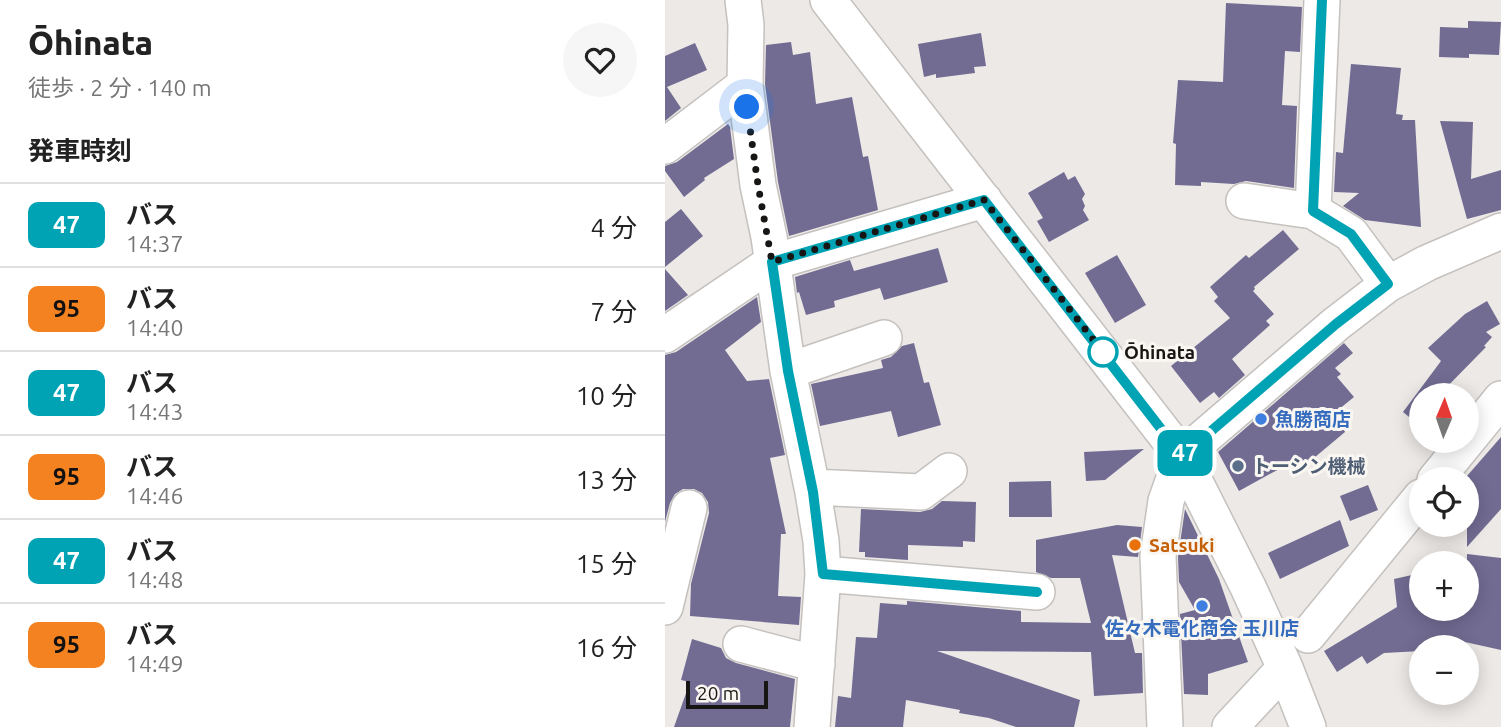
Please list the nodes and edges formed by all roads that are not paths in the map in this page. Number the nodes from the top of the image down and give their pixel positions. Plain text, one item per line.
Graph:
1 (743, 0) edge
2 (828, 0) edge
3 (1322, 0) edge
4 (745, 85) junction
5 (665, 146) edge
6 (984, 200) junction
7 (1244, 201) dead end
8 (1313, 211) junction
9 (1501, 230) edge
10 (772, 262) junction
11 (1388, 284) junction
12 (665, 335) edge
13 (884, 338) dead end
14 (788, 371) junction
15 (1501, 399) edge
16 (1182, 456) junction
17 (1446, 467) edge
18 (949, 471) dead end
19 (812, 487) junction
20 (689, 508) dead end
21 (1409, 512) edge
22 (823, 574) junction
23 (1037, 592) dead end
24 (665, 607) edge
25 (1308, 635) dead end
26 (741, 644) dead end
27 (817, 664) junction
28 (1285, 668) junction
29 (812, 727) edge
30 (1165, 727) edge
31 (1230, 727) edge
32 (1308, 727) edge

1 - 4 street
2 - 6 street
3 - 8 street
4 - 5 street
4 - 10 street
6 - 10 street
6 - 16 street
7 - 8 street
8 - 11 street
9 - 11 street
10 - 12 street
10 - 14 street
11 - 16 street
13 - 14 street
14 - 19 street
15 - 17 street
16 - 28 street
16 - 30 street
18 - 19 street
19 - 22 street
20 - 24 street
21 - 25 street
22 - 23 street
22 - 27 street
26 - 27 street
27 - 29 street
28 - 31 street
28 - 32 street

